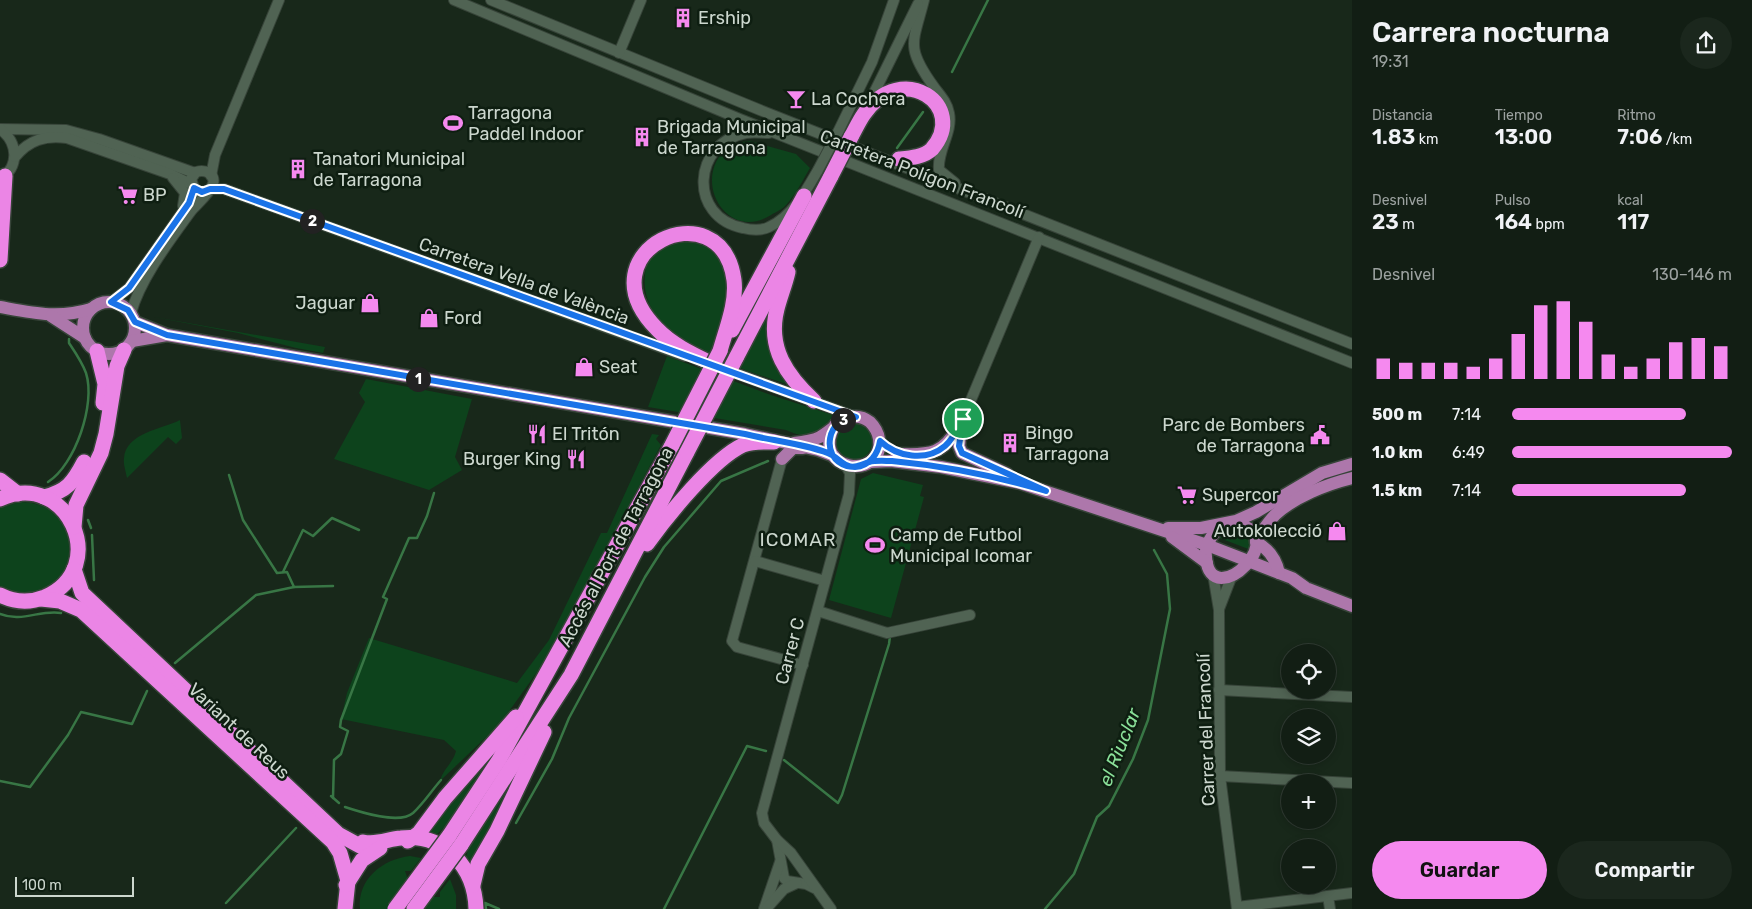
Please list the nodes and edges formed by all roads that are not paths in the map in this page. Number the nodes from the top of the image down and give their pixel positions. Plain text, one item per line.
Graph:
1 (279, 0) edge
2 (454, 0) edge
3 (491, 0) edge
4 (641, 0) edge
5 (894, 0) edge
6 (920, 0) edge
7 (924, 0) edge
8 (619, 53) junction
9 (864, 113) junction
10 (0, 129) edge
11 (774, 133) junction
12 (844, 135) junction
13 (867, 153) junction
14 (215, 155) junction
15 (15, 157) junction
16 (899, 159) junction
17 (198, 172) junction
18 (940, 172) junction
19 (824, 173) junction
20 (170, 174) junction
21 (2, 178) edge
22 (211, 184) junction
23 (192, 186) junction
24 (972, 194) junction
25 (804, 196) junction
26 (178, 218) junction
27 (1039, 237) junction
28 (796, 244) junction
29 (0, 260) edge
30 (111, 302) junction
31 (0, 307) edge
32 (91, 309) junction
33 (51, 316) junction
34 (133, 318) junction
35 (167, 335) junction
36 (85, 338) junction
37 (1352, 344) edge
38 (128, 345) junction
39 (97, 351) junction
40 (720, 351) junction
41 (1352, 363) edge
42 (722, 368) junction
43 (814, 401) junction
44 (856, 417) junction
45 (963, 419) junction
46 (835, 425) junction
47 (880, 441) junction
48 (780, 442) junction
49 (807, 448) junction
50 (901, 454) junction
51 (834, 456) junction
52 (782, 459) joint
53 (870, 462) junction
54 (1352, 464) edge
55 (846, 466) junction
56 (941, 467) junction
57 (1352, 478) edge
58 (0, 480) edge
59 (1046, 491) junction
60 (18, 494) junction
61 (44, 497) junction
62 (0, 499) edge
63 (1226, 524) junction
64 (74, 527) junction
65 (1160, 529) junction
66 (1259, 543) junction
67 (1207, 546) junction
68 (755, 561) junction
69 (1206, 563) junction
70 (74, 569) junction
71 (1240, 570) junction
72 (1275, 572) junction
73 (1213, 574) junction
74 (1292, 578) junction
75 (825, 580) junction
76 (0, 596) edge
77 (1352, 598) edge
78 (41, 599) junction
79 (1352, 606) edge
80 (1219, 610) junction
81 (818, 611) junction
82 (602, 612) junction
83 (95, 614) junction
84 (970, 616) dead end
85 (803, 665) junction
86 (1219, 690) junction
87 (538, 691) junction
88 (1352, 697) edge
89 (555, 701) junction
90 (1220, 776) junction
91 (1352, 783) edge
92 (320, 815) junction
93 (322, 833) junction
94 (406, 839) junction
95 (777, 840) junction
96 (455, 841) junction
97 (376, 849) junction
98 (782, 859) junction
99 (799, 863) junction
100 (348, 881) junction
101 (798, 883) junction
102 (473, 884) junction
103 (815, 889) junction
104 (1352, 893) edge
105 (1328, 896) junction
106 (342, 904) edge
107 (1237, 908) edge
108 (395, 909) edge
109 (414, 909) edge
110 (471, 909) edge
111 (476, 909) edge
112 (765, 909) edge
113 (831, 909) edge
114 (1330, 909) edge

1 - 14 street
2 - 11 street, Carretera Polígon Francolí
3 - 8 street, Carretera Polígon Francolí
4 - 8 street
5 - 12 street, Accés al Port de Tarragona
6 - 9 street, Accés al Port de Tarragona
7 - 18 street
8 - 13 street, Carretera Polígon Francolí
9 - 12 highway, Accés al Port de Tarragona
9 - 16 highway
10 - 15 street
10 - 17 street
11 - 25 street
11 - 27 street, Carretera Polígon Francolí
12 - 19 highway, Accés al Port de Tarragona, bridge
13 - 16 street
13 - 24 street, Carretera Polígon Francolí
14 - 17 street
14 - 22 street
15 - 20 street
15 - 21 street
16 - 18 street
17 - 22 street
17 - 23 street
18 - 24 street
19 - 25 street, Accés al Port de Tarragona
19 - 28 highway, Accés al Port de Tarragona
20 - 23 street
20 - 26 street
21 - 29 highway
22 - 23 street, Carretera Vella de València
22 - 34 street
22 - 42 street, Carretera Vella de València
23 - 26 street
24 - 37 street, Carretera Polígon Francolí
25 - 40 highway, Accés al Port de Tarragona
26 - 30 street
27 - 41 street, Carretera Polígon Francolí
27 - 45 street
28 - 43 highway
28 - 82 highway, Accés al Port de Tarragona, bridge
30 - 32 main road
30 - 34 main road
31 - 33 main road
32 - 33 main road
32 - 36 main road
33 - 36 main road
34 - 35 main road
34 - 38 main road
35 - 38 main road
35 - 48 main road
36 - 39 main road
38 - 39 main road
38 - 64 highway
39 - 61 highway
40 - 42 highway
40 - 87 highway, Accés al Port de Tarragona, bridge
42 - 43 street, Carretera Vella de València
43 - 44 street, Carretera Vella de València
44 - 46 main road
44 - 47 main road
45 - 50 main road
45 - 59 main road
46 - 48 main road
46 - 51 main road
47 - 50 main road
47 - 53 main road
48 - 49 main road
48 - 82 highway
49 - 51 main road
49 - 52 main road
50 - 56 main road
51 - 55 main road
52 - 68 street
53 - 55 main road
53 - 56 main road
54 - 63 main road
55 - 75 street, Carrer C
56 - 59 main road
57 - 66 main road
58 - 60 highway
59 - 65 main road
60 - 61 highway
60 - 62 highway
61 - 64 highway
63 - 65 main road
63 - 66 main road
63 - 67 main road
64 - 70 highway
65 - 67 main road
65 - 69 main road
66 - 71 main road
66 - 72 main road
67 - 69 main road
67 - 71 main road
68 - 75 street
68 - 85 street
69 - 73 main road
70 - 78 highway
70 - 83 highway
71 - 72 main road
71 - 73 main road
71 - 80 street, Carrer del Francolí
72 - 74 main road
73 - 80 street, Carrer del Francolí
74 - 77 main road
74 - 79 main road
75 - 81 street, Carrer C
76 - 78 highway
78 - 83 highway
80 - 86 street, Carrer del Francolí
81 - 84 street
81 - 85 street, Carrer C
82 - 89 highway, Accés al Port de Tarragona
83 - 92 highway, Variant de Reus
83 - 93 highway, Variant de Reus
85 - 95 street, Carrer C
86 - 88 street
86 - 90 street, Carrer del Francolí
87 - 94 highway
87 - 96 highway, Accés al Port de Tarragona
89 - 96 highway, Accés al Port de Tarragona
89 - 102 highway
90 - 91 street
90 - 107 street, Carrer del Francolí
92 - 94 highway
92 - 97 highway
93 - 100 highway, Variant de Reus
93 - 106 highway
94 - 97 highway
94 - 102 highway
94 - 110 highway
95 - 98 street, Carrer C
95 - 99 street, Carrer C
96 - 108 highway, bridge
96 - 109 highway, Accés al Port de Tarragona, bridge
97 - 100 highway
98 - 101 street, Carrer C
98 - 112 street
99 - 101 street
99 - 103 street, Carrer C
100 - 106 highway
101 - 103 street, Carrer C
101 - 112 street
102 - 111 highway
103 - 113 street, Carrer C
104 - 105 street
105 - 107 street
105 - 114 street

